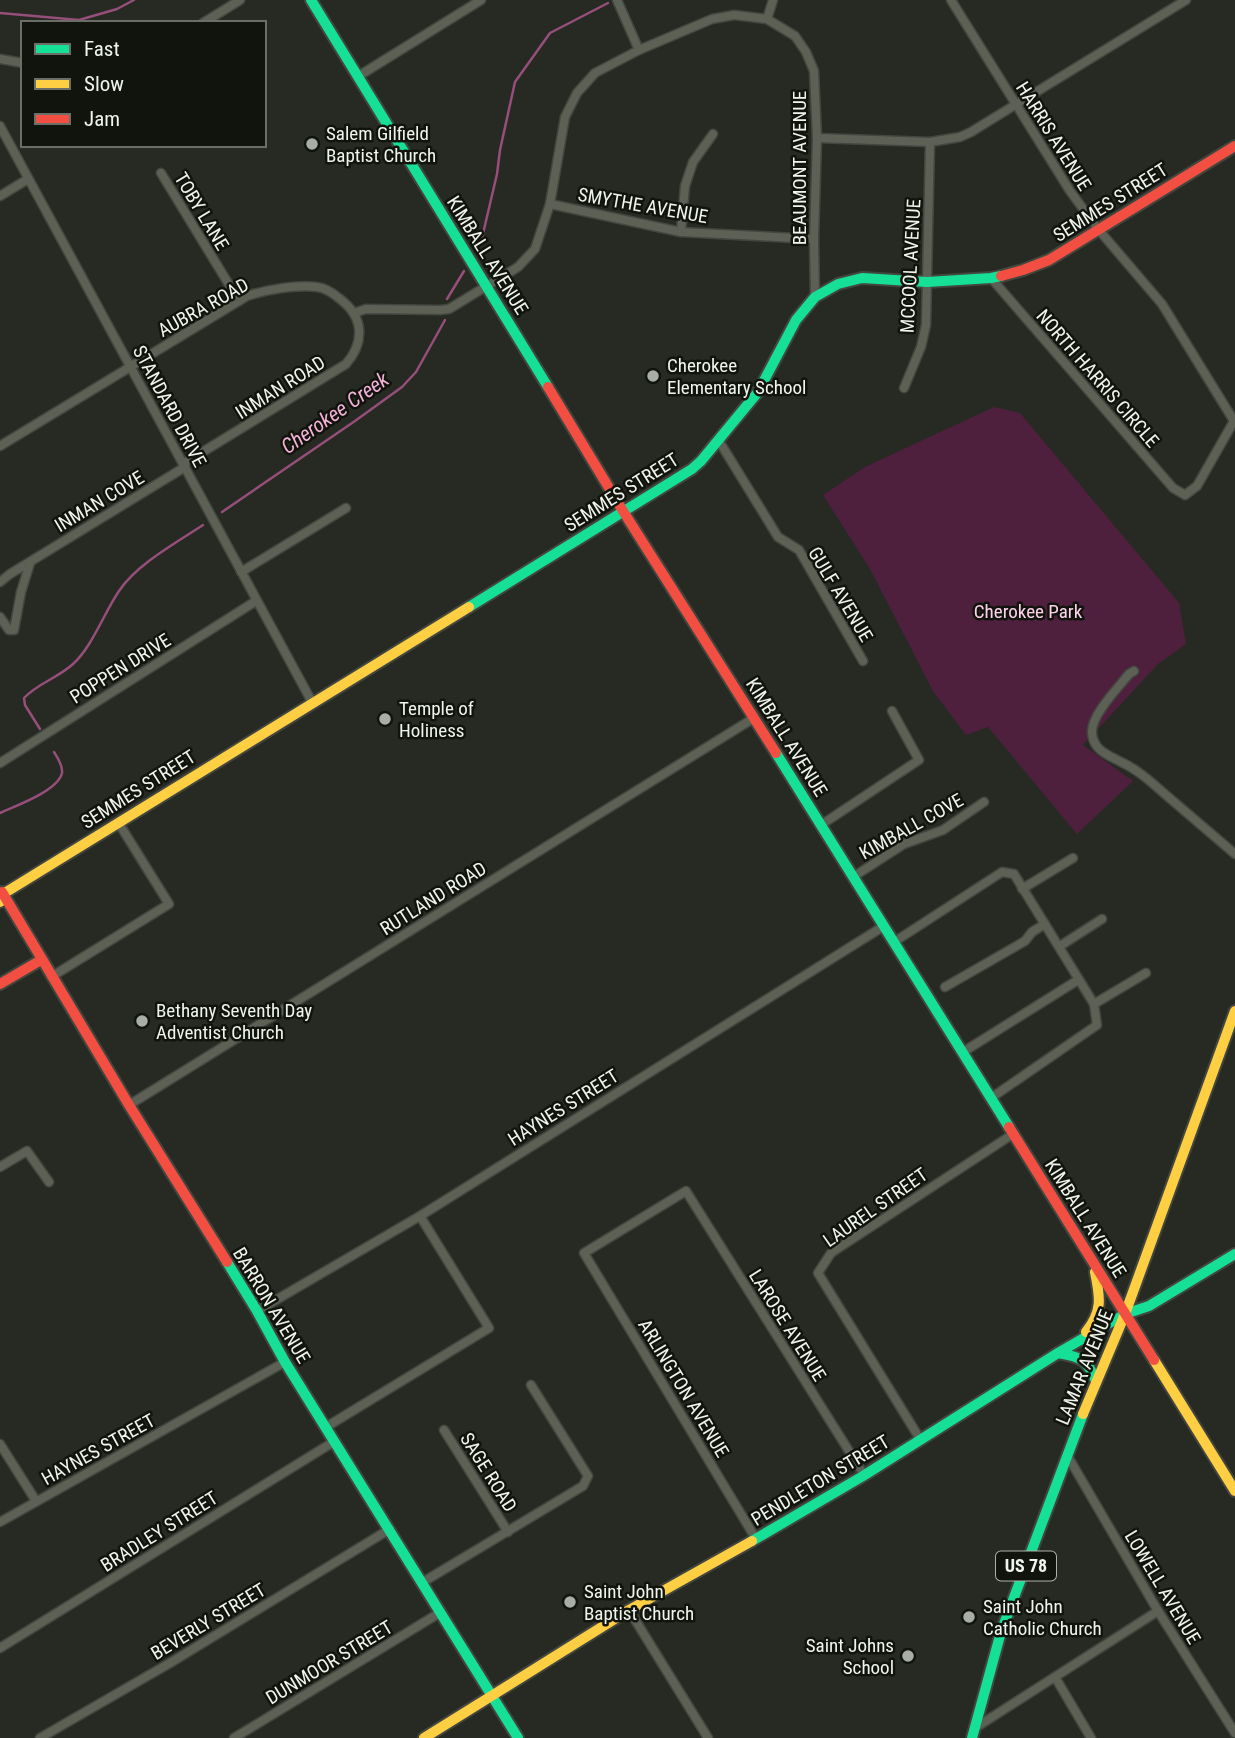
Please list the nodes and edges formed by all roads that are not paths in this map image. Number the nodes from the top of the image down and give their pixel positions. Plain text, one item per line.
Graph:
1 (240, 0) edge
2 (311, 0) edge
3 (481, 0) edge
4 (617, 0) edge
5 (773, 0) edge
6 (951, 0) edge
7 (1186, 0) edge
8 (767, 19) junction
9 (206, 21) edge
10 (639, 50) junction
11 (0, 60) edge
12 (21, 63) edge
13 (357, 77) junction
14 (1015, 104) junction
15 (0, 126) edge
16 (713, 134) dead end
17 (817, 138) junction
18 (930, 142) junction
19 (1235, 146) edge
20 (161, 173) dead end
21 (29, 179) junction
22 (0, 197) edge
23 (550, 204) junction
24 (1098, 229) junction
25 (681, 232) junction
26 (814, 239) junction
27 (990, 278) junction
28 (927, 282) junction
29 (486, 286) junction
30 (815, 297) junction
31 (239, 301) junction
32 (354, 313) junction
33 (131, 367) junction
34 (904, 388) dead end
35 (1234, 421) edge
36 (719, 441) junction
37 (0, 446) edge
38 (184, 466) junction
39 (346, 508) dead end
40 (622, 511) junction
41 (30, 563) junction
42 (241, 572) junction
43 (0, 582) edge
44 (256, 601) junction
45 (0, 618) edge
46 (863, 662) dead end
47 (1134, 671) dead end
48 (312, 702) junction
49 (892, 711) dead end
50 (754, 718) junction
51 (0, 763) edge
52 (984, 802) dead end
53 (118, 822) junction
54 (821, 825) junction
55 (1235, 854) edge
56 (1073, 858) dead end
57 (853, 877) junction
58 (1022, 889) junction
59 (1, 895) edge
60 (1102, 919) dead end
61 (1045, 924) junction
62 (884, 926) junction
63 (894, 942) junction
64 (1059, 946) junction
65 (41, 960) junction
66 (1146, 973) dead end
67 (51, 977) junction
68 (1077, 980) junction
69 (0, 984) edge
70 (946, 987) dead end
71 (1094, 1004) junction
72 (1235, 1011) edge
73 (962, 1052) junction
74 (991, 1098) junction
75 (129, 1105) junction
76 (1013, 1134) junction
77 (0, 1167) edge
78 (49, 1182) dead end
79 (686, 1191) joint
80 (420, 1216) junction
81 (1235, 1254) edge
82 (1093, 1263) junction
83 (257, 1311) junction
84 (1125, 1314) junction
85 (1079, 1341) junction
86 (1058, 1353) junction
87 (285, 1362) junction
88 (1096, 1381) junction
89 (531, 1385) dead end
90 (326, 1427) junction
91 (444, 1430) dead end
92 (920, 1439) junction
93 (335, 1441) junction
94 (0, 1444) edge
95 (1067, 1455) junction
96 (864, 1475) junction
97 (1235, 1491) edge
98 (36, 1502) junction
99 (0, 1522) edge
100 (390, 1529) junction
101 (508, 1531) junction
102 (756, 1539) junction
103 (423, 1583) junction
104 (629, 1609) junction
105 (1158, 1611) junction
106 (441, 1612) junction
107 (0, 1648) edge
108 (1055, 1676) junction
109 (492, 1695) junction
110 (972, 1734) edge
111 (1235, 1734) edge
112 (40, 1738) edge
113 (234, 1738) edge
114 (424, 1738) edge
115 (518, 1738) edge
116 (708, 1738) edge
117 (1091, 1738) edge

1 - 9 street
2 - 13 main road, KIMBALL AVENUE
3 - 13 street
4 - 10 street
5 - 8 street
6 - 14 street, HARRIS AVENUE
7 - 14 street
8 - 10 street
8 - 17 street, BEAUMONT AVENUE
10 - 23 street
11 - 12 street
13 - 29 main road, KIMBALL AVENUE
14 - 18 street
14 - 24 street, HARRIS AVENUE
15 - 21 street, STANDARD DRIVE
16 - 25 street
17 - 18 street
17 - 26 street, BEAUMONT AVENUE
18 - 28 street, MCCOOL AVENUE
19 - 24 main road, SEMMES STREET
20 - 31 street, TOBY LANE
21 - 22 street
21 - 33 street, STANDARD DRIVE
23 - 25 street, SMYTHE AVENUE
23 - 29 street
24 - 27 main road, SEMMES STREET
24 - 35 street, HARRIS AVENUE
25 - 26 street, SMYTHE AVENUE
26 - 30 street, BEAUMONT AVENUE
27 - 28 main road, SEMMES STREET
27 - 35 street, NORTH HARRIS CIRCLE
28 - 30 main road, SEMMES STREET
28 - 34 street, MCCOOL AVENUE
29 - 32 street
29 - 40 main road, KIMBALL AVENUE
30 - 36 main road, SEMMES STREET
31 - 32 street, AUBRA ROAD
31 - 33 street, AUBRA ROAD
32 - 38 street, INMAN ROAD
33 - 37 street, AUBRA ROAD
33 - 38 street, STANDARD DRIVE
36 - 40 main road, SEMMES STREET
36 - 46 street, GULF AVENUE
38 - 41 street, INMAN COVE
38 - 42 street, STANDARD DRIVE
39 - 42 street
40 - 48 main road, SEMMES STREET
40 - 50 main road, KIMBALL AVENUE
41 - 43 street, INMAN COVE
41 - 45 street
42 - 44 street, STANDARD DRIVE
44 - 48 street, STANDARD DRIVE
44 - 51 street, POPPEN DRIVE
47 - 55 street
48 - 53 main road, SEMMES STREET
49 - 54 street
50 - 54 main road, KIMBALL AVENUE
50 - 75 street, RUTLAND ROAD
52 - 57 street, KIMBALL COVE
53 - 59 main road, SEMMES STREET
53 - 67 street
54 - 57 main road, KIMBALL AVENUE
56 - 58 street
57 - 62 main road, KIMBALL AVENUE
58 - 61 street
58 - 63 street
59 - 65 main road, BARRON AVENUE
60 - 64 street
61 - 64 street
61 - 70 street
62 - 63 main road, KIMBALL AVENUE
62 - 80 street, HAYNES STREET
63 - 73 main road, KIMBALL AVENUE
64 - 68 street
65 - 67 main road, BARRON AVENUE
65 - 69 main road
66 - 71 street
67 - 75 main road, BARRON AVENUE
68 - 71 street
68 - 73 street
71 - 74 street
72 - 84 main road, LAMAR AVENUE / US 78
73 - 74 main road, KIMBALL AVENUE
74 - 76 main road, KIMBALL AVENUE
75 - 83 main road, BARRON AVENUE
76 - 82 main road, KIMBALL AVENUE
76 - 92 street, LAUREL STREET
77 - 78 street
79 - 96 street, LAROSE AVENUE
79 - 102 street, ARLINGTON AVENUE
80 - 83 street, HAYNES STREET
80 - 90 street
81 - 84 main road, PENDLETON STREET
82 - 84 main road, KIMBALL AVENUE
82 - 85 main road
83 - 87 main road, BARRON AVENUE
84 - 85 main road, PENDLETON STREET
84 - 88 main road, LAMAR AVENUE / US 78
84 - 97 main road, KIMBALL AVENUE
85 - 86 main road, PENDLETON STREET
86 - 88 main road
86 - 92 main road, PENDLETON STREET
87 - 90 main road, BARRON AVENUE
87 - 98 street, HAYNES STREET
88 - 95 main road, LAMAR AVENUE / US 78
89 - 101 street
90 - 93 main road, BARRON AVENUE
91 - 101 street, SAGE ROAD
92 - 96 main road, PENDLETON STREET
93 - 100 main road, BARRON AVENUE
93 - 107 street, BRADLEY STREET
94 - 98 street
95 - 105 street, LOWELL AVENUE
95 - 110 main road, LAMAR AVENUE / US 78
96 - 102 main road, PENDLETON STREET
98 - 99 street, HAYNES STREET
100 - 103 main road, BARRON AVENUE
100 - 112 street, BEVERLY STREET
101 - 103 street
102 - 104 main road, PENDLETON STREET
103 - 106 main road, BARRON AVENUE
104 - 109 main road, PENDLETON STREET
104 - 116 street
105 - 108 street
105 - 111 street, LOWELL AVENUE
106 - 109 main road, BARRON AVENUE
106 - 113 street, DUNMOOR STREET
108 - 110 street
108 - 117 street
109 - 114 main road, PENDLETON STREET
109 - 115 main road, BARRON AVENUE

